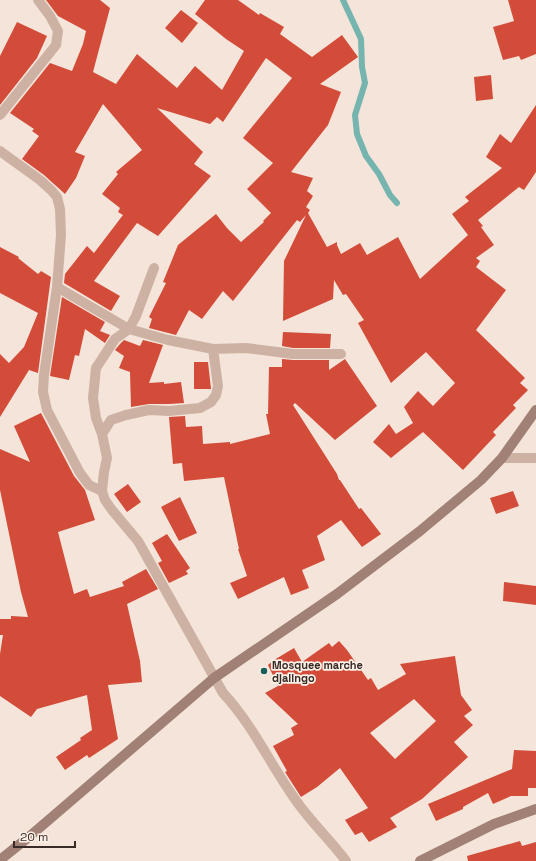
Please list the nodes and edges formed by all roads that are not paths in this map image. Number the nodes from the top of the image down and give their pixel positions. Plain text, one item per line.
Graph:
1 (38, 0) edge
2 (0, 115) edge
3 (0, 150) edge
4 (154, 268) dead end
5 (57, 287) junction
6 (129, 329) junction
7 (213, 348) junction
8 (341, 354) dead end
9 (536, 410) edge
10 (102, 434) junction
11 (502, 458) junction
12 (536, 458) edge
13 (102, 490) junction
14 (214, 678) junction
15 (536, 808) edge
16 (0, 860) edge
17 (346, 861) edge
18 (420, 861) edge

1 - 2 street
3 - 5 street
4 - 6 street
5 - 6 street
5 - 13 street
6 - 7 street
6 - 10 street
7 - 8 street
7 - 10 street
9 - 11 street
10 - 13 street
11 - 12 street
11 - 14 street
13 - 14 street
14 - 16 street
14 - 17 street
15 - 18 street

